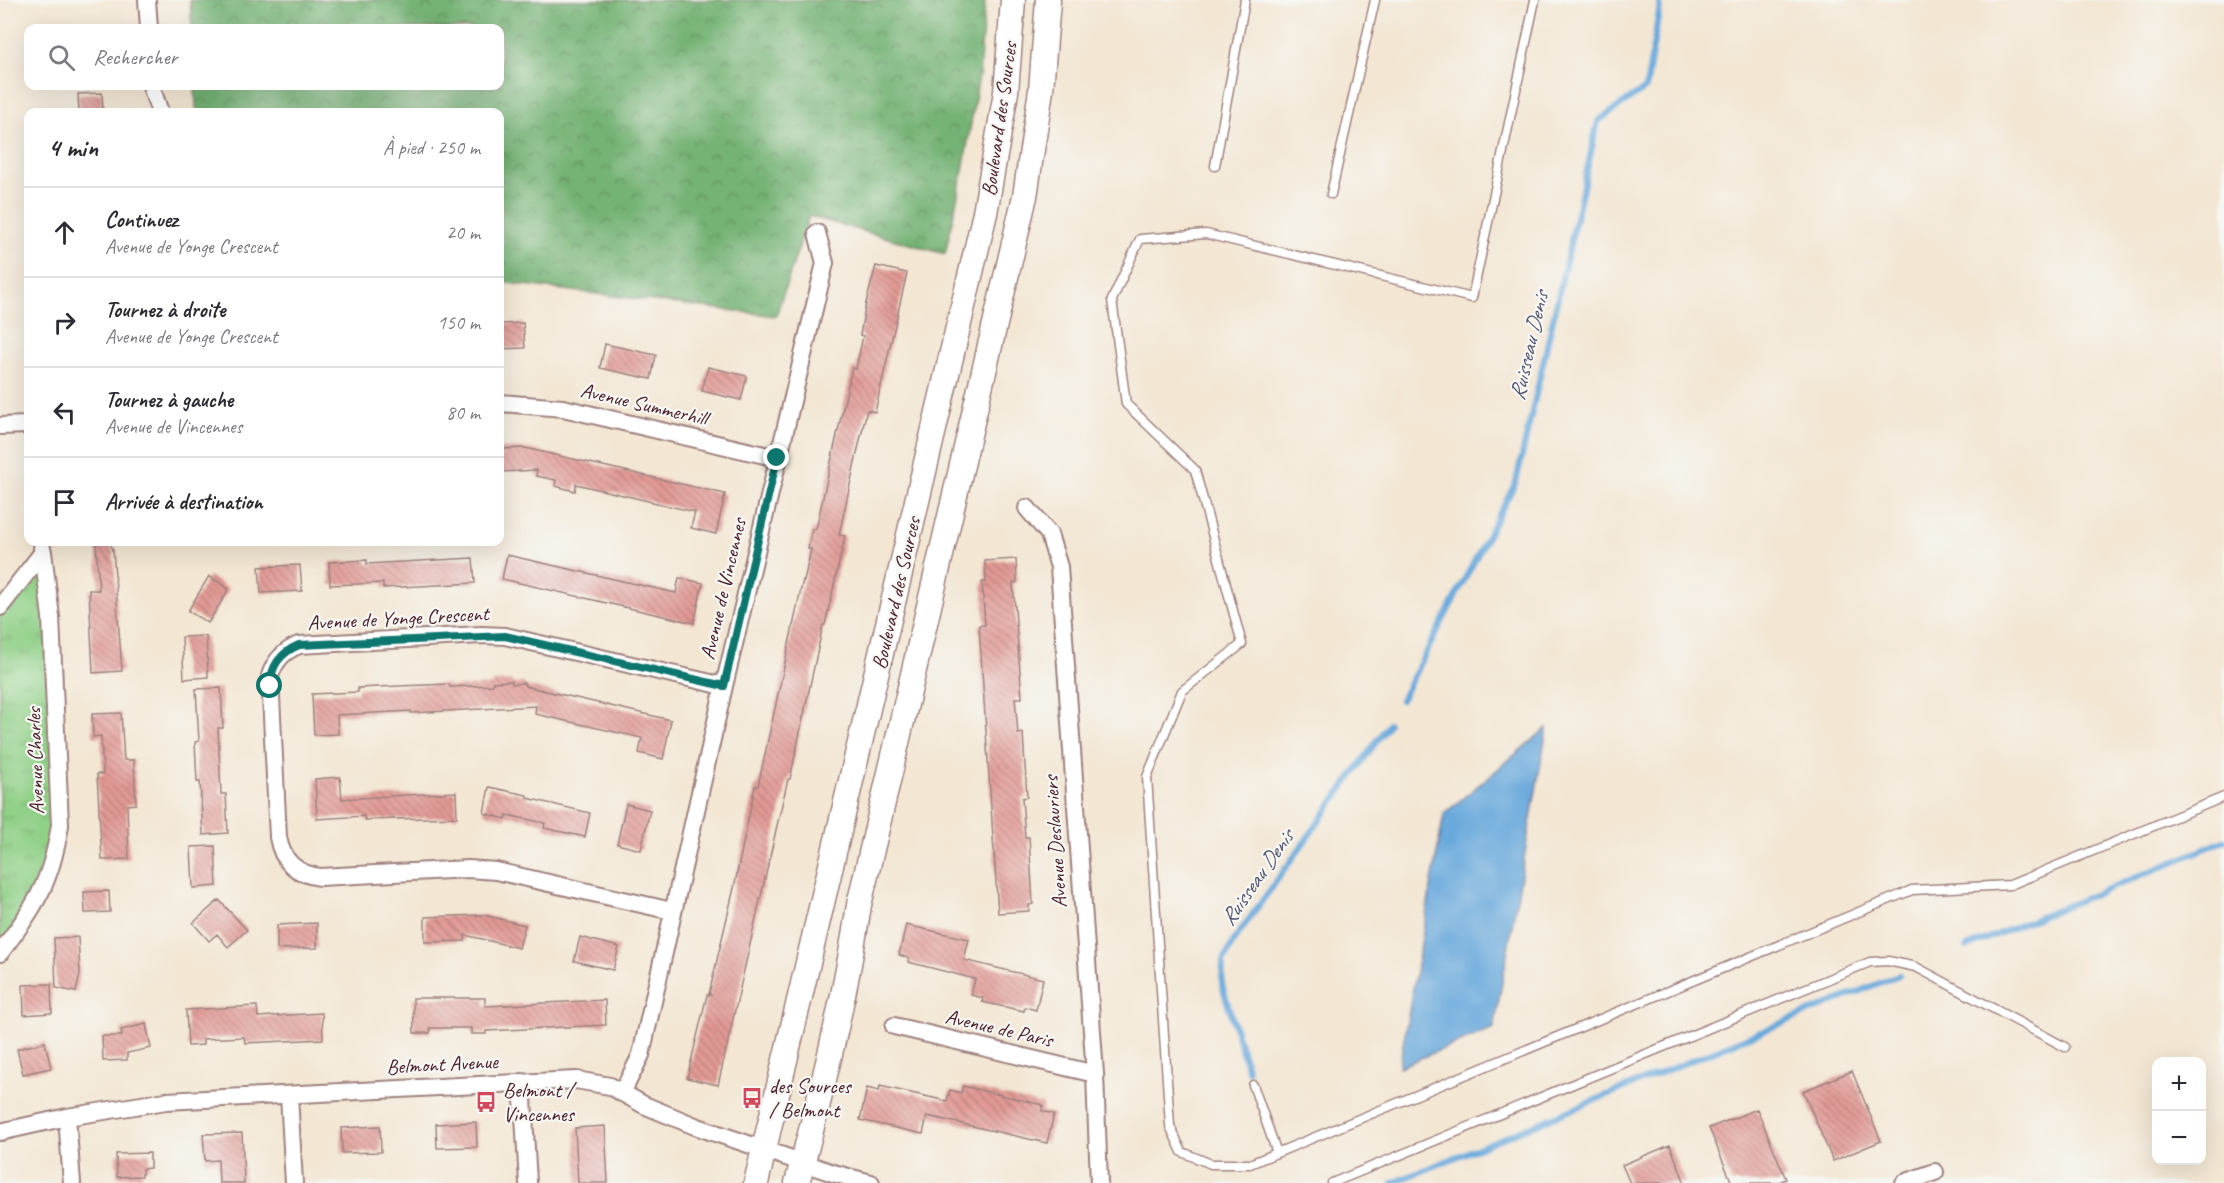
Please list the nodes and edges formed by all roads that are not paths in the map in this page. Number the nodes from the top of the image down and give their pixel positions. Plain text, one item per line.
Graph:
1 (147, 0) edge
2 (1013, 0) edge
3 (1048, 0) edge
4 (1245, 0) edge
5 (1375, 0) edge
6 (1535, 0) edge
7 (149, 24) edge
8 (153, 90) edge
9 (159, 108) edge
10 (1215, 166) dead end
11 (1331, 194) dead end
12 (817, 233) dead end
13 (504, 403) edge
14 (24, 425) edge
15 (0, 426) edge
16 (777, 458) junction
17 (1027, 508) dead end
18 (42, 547) edge
19 (0, 607) edge
20 (724, 686) junction
21 (2224, 797) edge
22 (672, 911) junction
23 (0, 953) edge
24 (894, 1026) dead end
25 (2065, 1047) dead end
26 (1095, 1074) junction
27 (522, 1082) junction
28 (1253, 1085) dead end
29 (622, 1093) junction
30 (289, 1095) junction
31 (67, 1117) junction
32 (0, 1132) edge
33 (765, 1148) junction
34 (1277, 1153) junction
35 (800, 1172) edge
36 (1935, 1172) dead end
37 (72, 1183) edge
38 (294, 1183) edge
39 (528, 1183) edge
40 (756, 1183) edge
41 (871, 1183) edge
42 (1099, 1183) edge
43 (1332, 1183) edge
44 (1904, 1183) edge

1 - 7 street
2 - 33 main road, Boulevard des Sources
3 - 35 main road, Boulevard des Sources
4 - 10 lane
5 - 11 lane
6 - 34 lane
8 - 9 street
12 - 16 street, Avenue de Vincennes
13 - 16 street, Avenue Summerhill
14 - 15 street
16 - 20 street, Avenue de Vincennes
17 - 26 street, Avenue Deslauriers
18 - 19 street, Avenue Charles
18 - 23 street, Avenue Charles
20 - 22 street, Avenue de Vincennes
20 - 22 street, Avenue de Yonge Crescent
21 - 34 lane
22 - 29 street, Avenue de Vincennes
24 - 26 street, Avenue de Paris
25 - 43 lane
26 - 42 street, Avenue Deslauriers
27 - 29 street, Belmont Avenue
27 - 30 street, Belmont Avenue
27 - 39 street
28 - 34 lane
29 - 33 street, Belmont Avenue
30 - 31 street, Belmont Avenue
30 - 38 street
31 - 32 street, Belmont Avenue
31 - 37 street
33 - 35 street, Belmont Avenue
33 - 40 main road, Boulevard des Sources
35 - 41 street, Belmont Avenue
36 - 44 street

